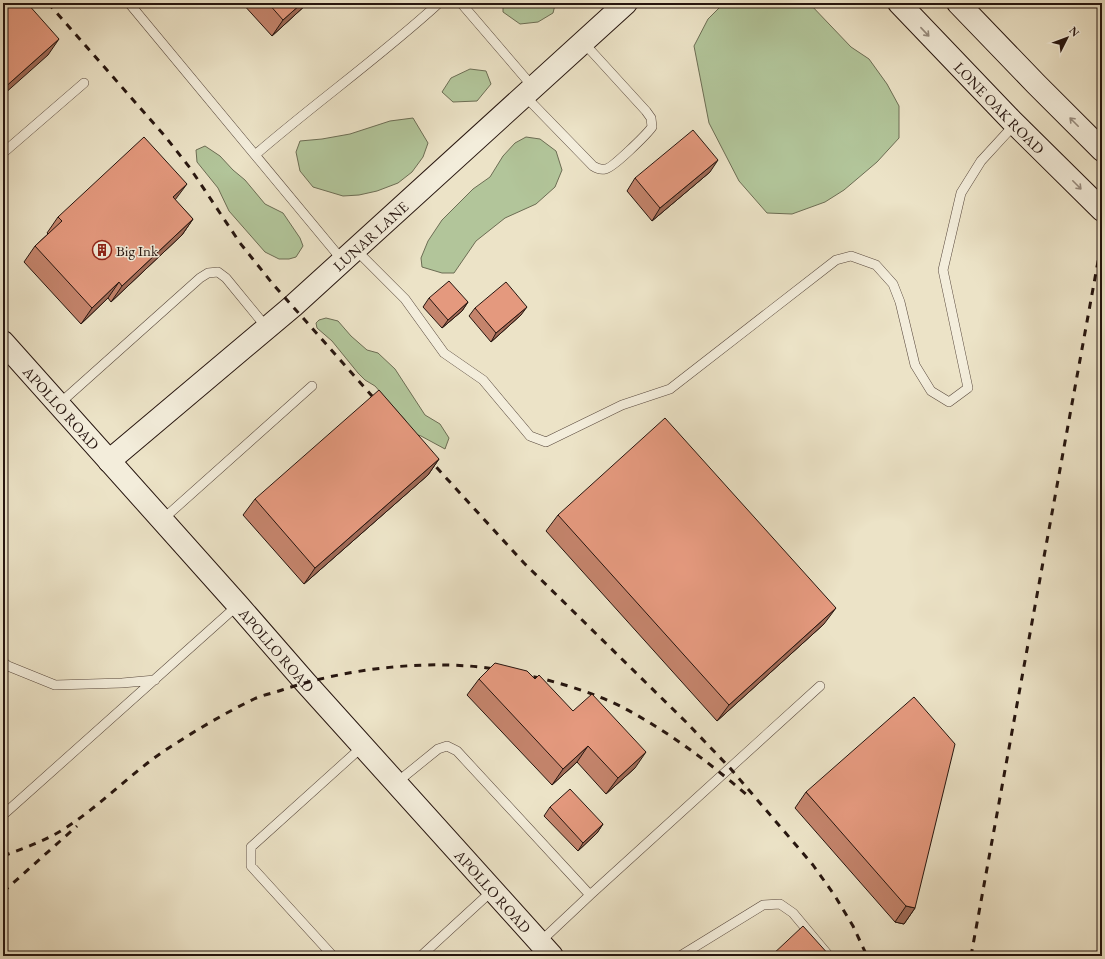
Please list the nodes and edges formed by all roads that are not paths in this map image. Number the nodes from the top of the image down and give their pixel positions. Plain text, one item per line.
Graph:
1 (129, 3) edge
2 (439, 3) edge
3 (461, 3) edge
4 (626, 3) edge
5 (899, 3) edge
6 (958, 3) edge
7 (583, 42) junction
8 (84, 83) dead end
9 (529, 91) junction
10 (1015, 124) junction
11 (1102, 150) edge
12 (3, 153) edge
13 (255, 155) junction
14 (1102, 210) edge
15 (349, 255) junction
16 (267, 328) junction
17 (3, 342) edge
18 (312, 386) dead end
19 (59, 404) junction
20 (109, 461) junction
21 (162, 520) junction
22 (238, 606) junction
23 (3, 662) edge
24 (155, 680) junction
25 (820, 686) dead end
26 (363, 746) junction
27 (396, 783) junction
28 (3, 815) edge
29 (493, 890) junction
30 (590, 895) junction
31 (546, 949) edge
32 (333, 956) edge
33 (421, 956) edge
34 (680, 956) edge
35 (829, 956) edge

1 - 13 lane
2 - 13 lane
3 - 9 lane
4 - 7 street, LUNAR LANE
5 -> 10 street, LONE OAK ROAD
11 -> 6 street
7 - 9 street, LUNAR LANE
7 - 9 lane
8 - 12 lane
9 - 15 street, LUNAR LANE
10 -> 14 street, LONE OAK ROAD
10 - 15 lane
13 - 15 lane
15 - 16 street, LUNAR LANE
16 - 19 lane
16 - 20 street, LUNAR LANE
17 - 19 street, APOLLO ROAD
18 - 21 lane
19 - 20 street, APOLLO ROAD
20 - 21 street, APOLLO ROAD
21 - 22 street, APOLLO ROAD
22 - 24 lane
22 - 26 street, APOLLO ROAD
23 - 24 lane
24 - 28 lane
25 - 30 lane
26 - 27 street, APOLLO ROAD
26 - 32 lane
27 - 29 street, APOLLO ROAD
27 - 30 lane
29 - 31 street, APOLLO ROAD
29 - 33 lane
30 - 31 lane
34 - 35 lane

